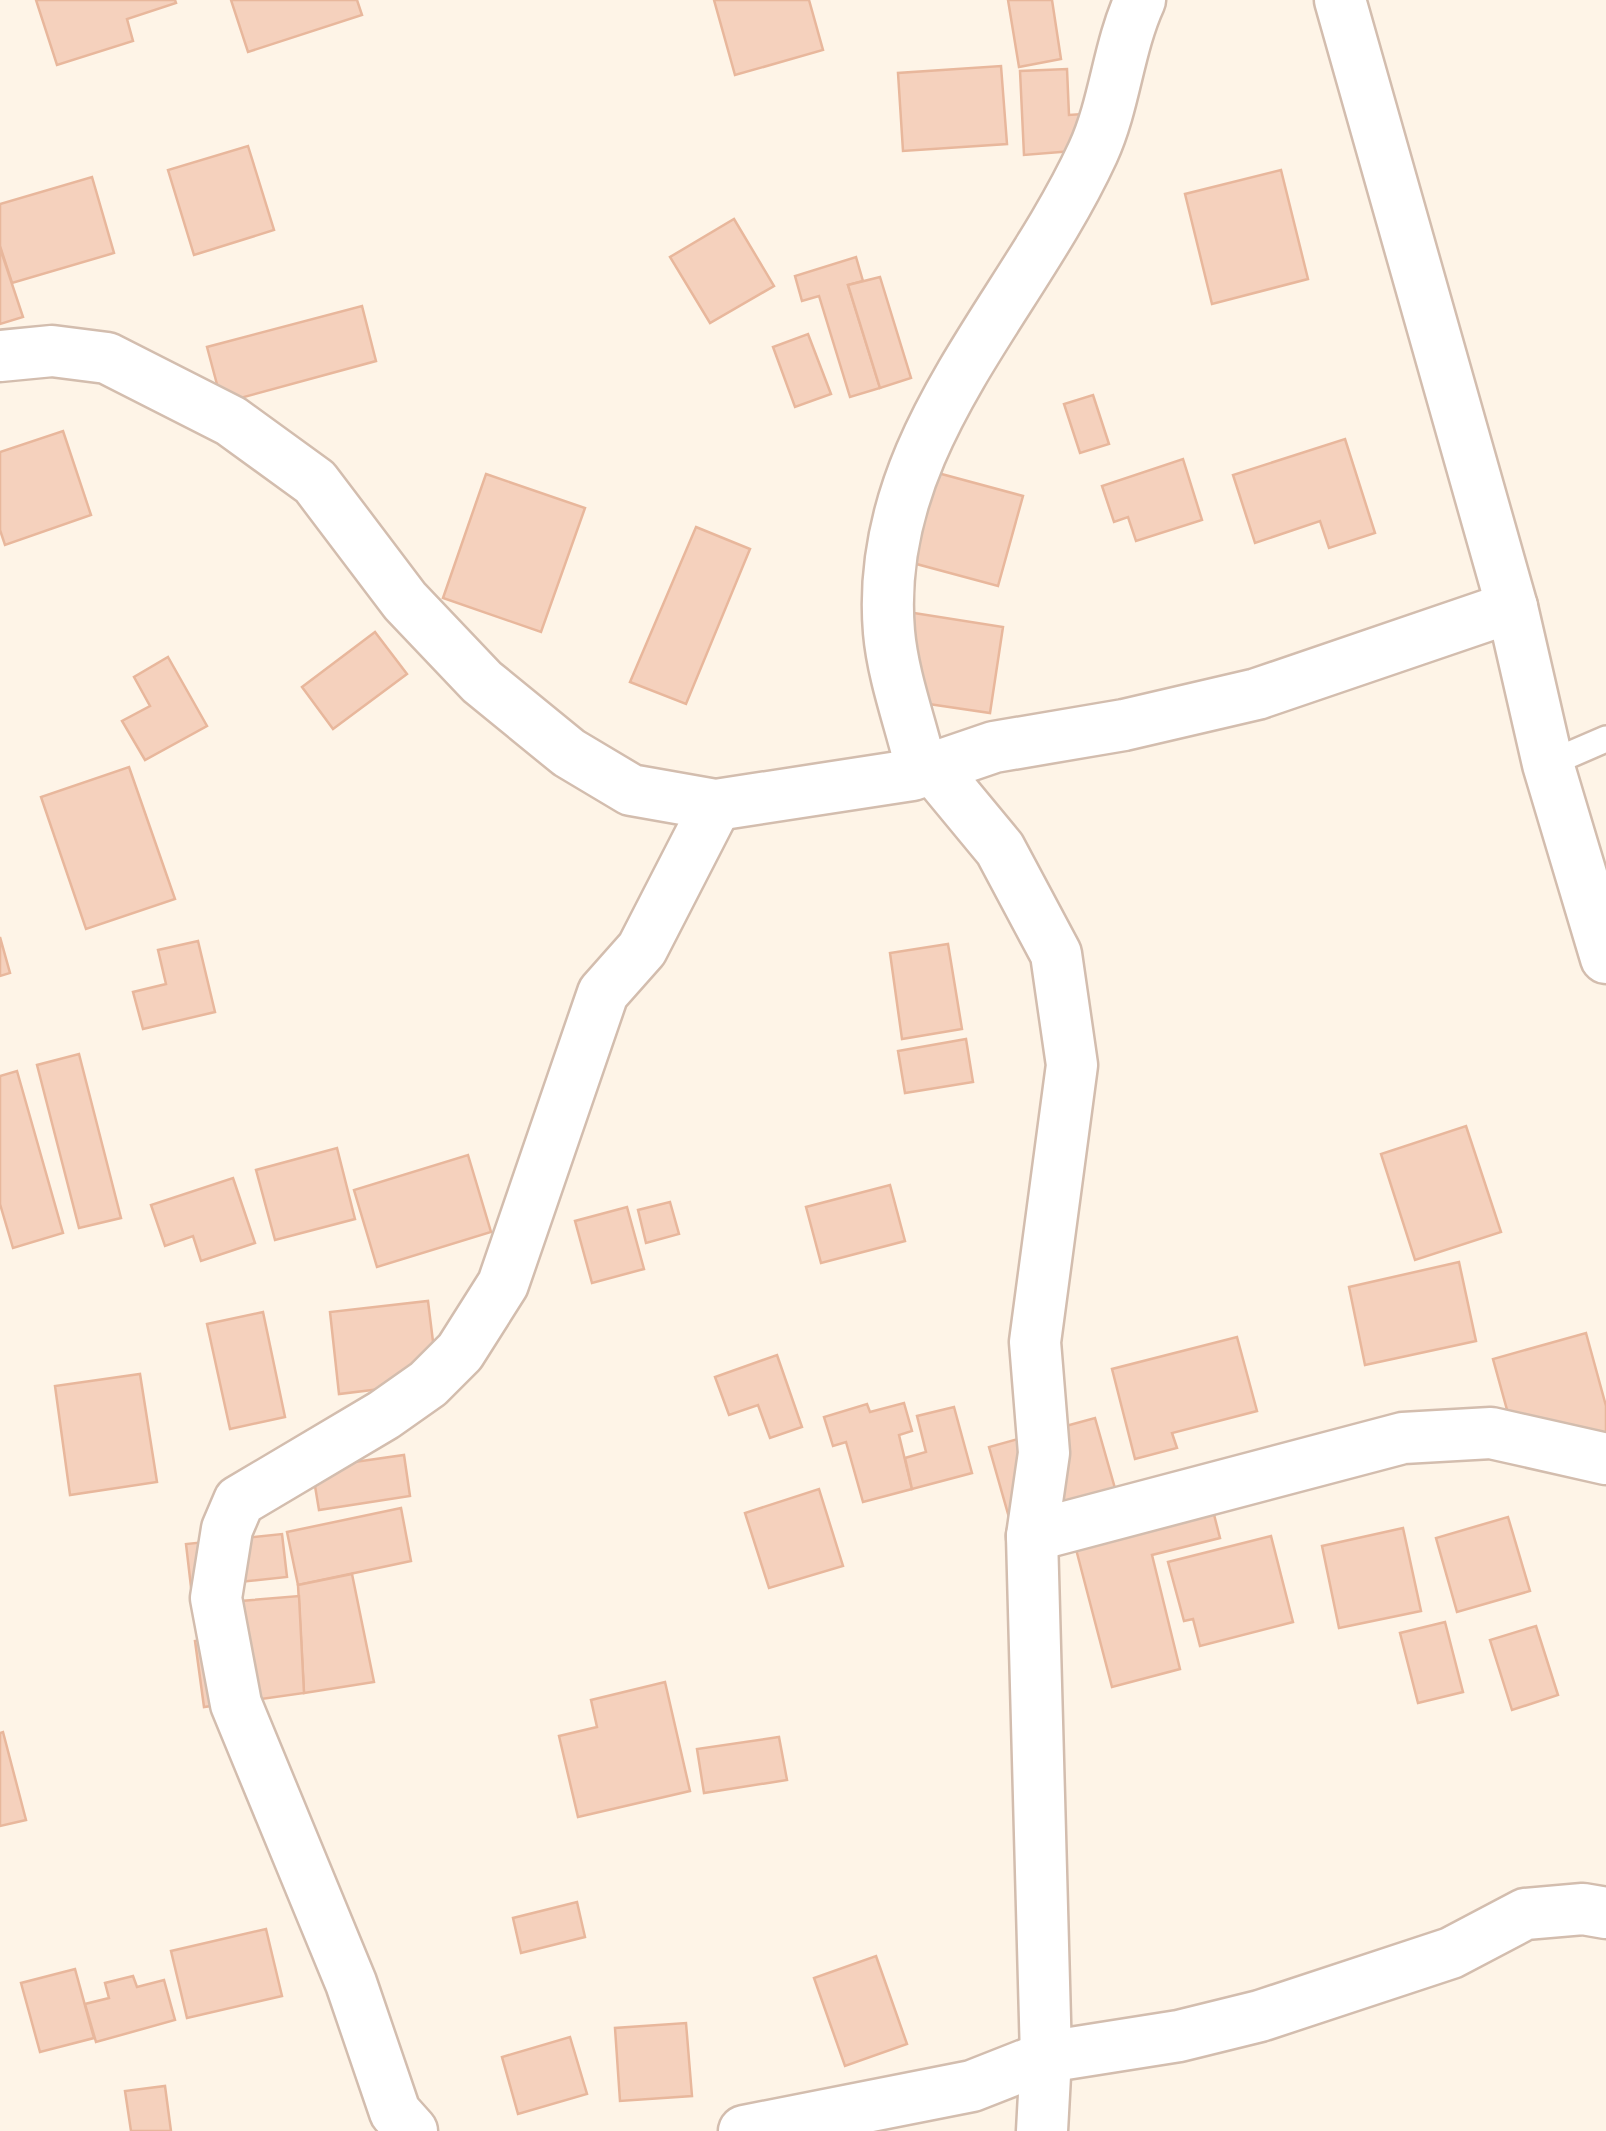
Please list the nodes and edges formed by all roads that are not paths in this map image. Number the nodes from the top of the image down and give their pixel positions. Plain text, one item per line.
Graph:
1 (1140, 0) edge
2 (1340, 0) edge
3 (0, 356) edge
4 (1512, 608) junction
5 (1606, 739) edge
6 (1548, 764) junction
7 (928, 770) junction
8 (716, 805) junction
9 (1606, 958) edge
10 (1606, 1459) edge
11 (1032, 1536) junction
12 (1606, 1913) edge
13 (1046, 2057) junction
14 (412, 2131) edge
15 (744, 2131) edge
16 (1042, 2131) edge

1 - 7 street
2 - 4 street
3 - 8 street
4 - 6 street
4 - 7 street
5 - 6 lane
6 - 9 street
7 - 8 street
7 - 11 street
8 - 14 street
10 - 11 street
11 - 13 street
12 - 13 street
13 - 15 street
13 - 16 street

